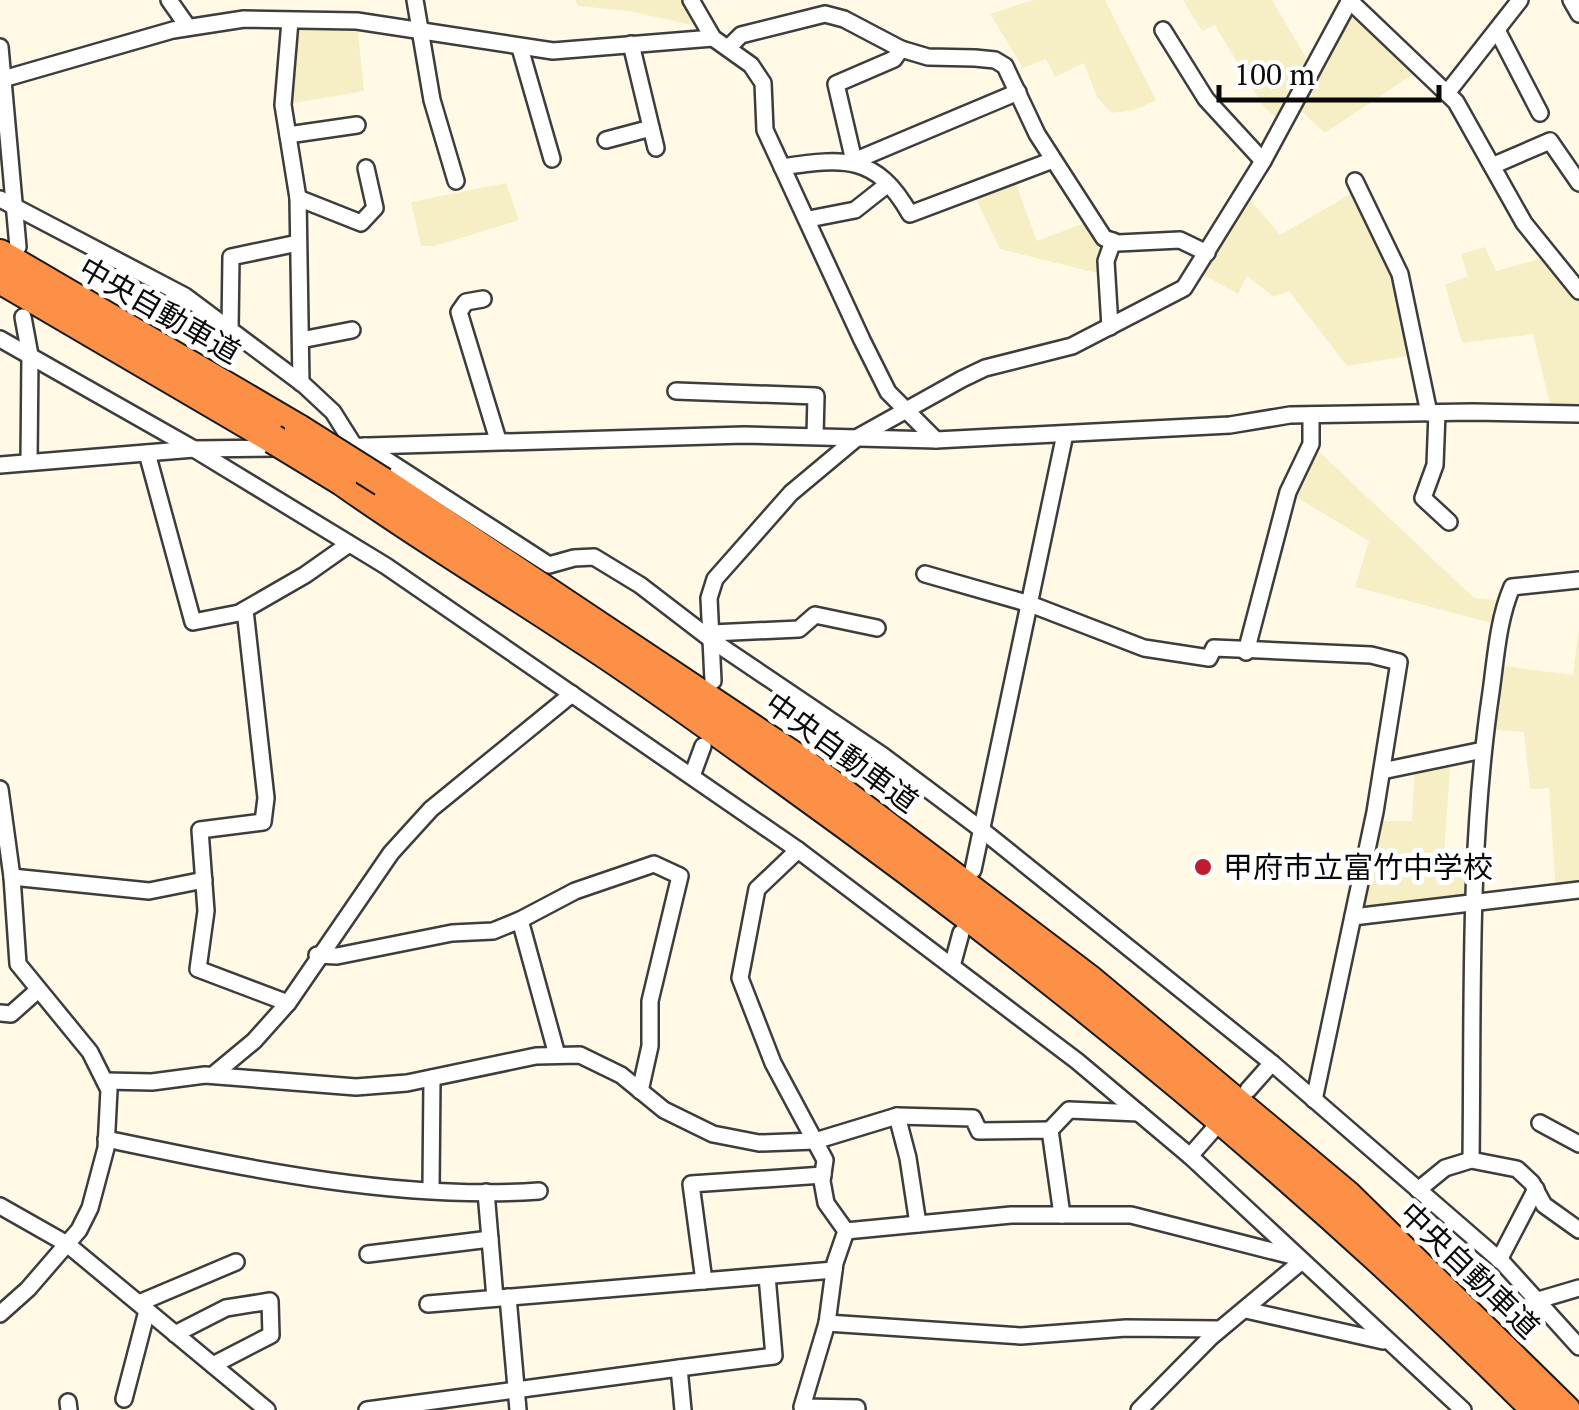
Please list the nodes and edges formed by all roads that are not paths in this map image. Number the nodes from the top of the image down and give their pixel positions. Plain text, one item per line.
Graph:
1 (169, 0) edge
2 (243, 0) edge
3 (415, 0) edge
4 (690, 0) edge
5 (1350, 0) edge
6 (1520, 0) edge
7 (1571, 0) edge
8 (1579, 14) edge
9 (244, 18) junction
10 (290, 21) junction
11 (188, 27) junction
12 (422, 30) junction
13 (1163, 30) dead end
14 (1497, 30) junction
15 (713, 38) junction
16 (631, 44) junction
17 (0, 46) edge
18 (520, 48) junction
19 (728, 48) junction
20 (901, 49) junction
21 (0, 55) edge
22 (3, 79) junction
23 (1018, 92) junction
24 (1447, 93) junction
25 (1540, 114) dead end
26 (357, 124) dead end
27 (651, 128) junction
28 (288, 135) junction
29 (606, 140) dead end
30 (656, 148) dead end
31 (552, 159) dead end
32 (1053, 160) junction
33 (854, 161) junction
34 (1263, 161) junction
35 (1492, 166) junction
36 (782, 167) junction
37 (366, 168) dead end
38 (1354, 180) dead end
39 (456, 181) dead end
40 (1579, 182) edge
41 (888, 184) junction
42 (298, 198) junction
43 (6, 203) edge
44 (809, 219) junction
45 (1113, 242) junction
46 (298, 243) junction
47 (9, 250) edge
48 (1207, 253) junction
49 (0, 279) edge
50 (1579, 290) edge
51 (483, 299) dead end
52 (23, 317) dead end
53 (1110, 327) junction
54 (230, 330) junction
55 (352, 330) dead end
56 (0, 339) edge
57 (302, 340) junction
58 (30, 355) junction
59 (301, 383) junction
60 (676, 391) dead end
61 (906, 410) junction
62 (1433, 413) junction
63 (1579, 414) edge
64 (1311, 415) junction
65 (286, 434) junction
66 (1065, 434) junction
67 (816, 436) junction
68 (858, 437) junction
69 (498, 440) junction
70 (936, 440) junction
71 (360, 447) junction
72 (194, 449) junction
73 (147, 453) junction
74 (29, 462) junction
75 (0, 465) edge
76 (1448, 522) dead end
77 (349, 544) junction
78 (926, 574) dead end
79 (1579, 580) edge
80 (1030, 604) junction
81 (245, 610) junction
82 (876, 628) dead end
83 (712, 637) junction
84 (1246, 652) junction
85 (713, 681) dead end
86 (572, 694) junction
87 (704, 746) dead end
88 (1483, 750) junction
89 (1382, 771) junction
90 (692, 776) junction
91 (0, 792) edge
92 (982, 830) junction
93 (798, 850) junction
94 (973, 870) dead end
95 (12, 878) junction
96 (204, 880) junction
97 (1579, 890) edge
98 (1475, 902) junction
99 (7, 911) edge
100 (1353, 917) junction
101 (520, 920) junction
102 (960, 933) dead end
103 (317, 955) junction
104 (952, 966) junction
105 (38, 990) junction
106 (288, 1003) junction
107 (0, 1013) edge
108 (557, 1055) junction
109 (1272, 1064) junction
110 (213, 1075) junction
111 (432, 1078) junction
112 (105, 1082) junction
113 (1248, 1090) dead end
114 (640, 1091) junction
115 (1314, 1100) junction
116 (1139, 1113) junction
117 (897, 1116) junction
118 (1540, 1123) dead end
119 (1050, 1130) junction
120 (1212, 1131) dead end
121 (106, 1139) junction
122 (815, 1141) junction
123 (1579, 1144) edge
124 (1190, 1156) junction
125 (1471, 1160) junction
126 (822, 1176) junction
127 (431, 1189) junction
128 (1536, 1189) junction
129 (1418, 1190) junction
130 (540, 1191) dead end
131 (486, 1192) junction
132 (0, 1206) edge
133 (1062, 1215) junction
134 (918, 1224) junction
135 (1579, 1230) edge
136 (846, 1231) junction
137 (490, 1239) junction
138 (67, 1244) junction
139 (368, 1254) dead end
140 (1300, 1259) junction
141 (1499, 1260) junction
142 (236, 1262) dead end
143 (834, 1270) junction
144 (767, 1276) junction
145 (704, 1281) junction
146 (1579, 1288) edge
147 (502, 1298) junction
148 (1535, 1302) junction
149 (428, 1304) dead end
150 (143, 1307) junction
151 (1246, 1310) junction
152 (0, 1314) edge
153 (827, 1324) junction
154 (1220, 1329) junction
155 (175, 1334) junction
156 (1387, 1342) junction
157 (1579, 1347) edge
158 (214, 1365) junction
159 (679, 1368) junction
160 (517, 1390) junction
161 (124, 1399) dead end
162 (858, 1408) edge
163 (268, 1410) edge
164 (367, 1410) edge
165 (518, 1410) edge
166 (683, 1410) edge
167 (1138, 1410) edge
168 (1463, 1410) edge
169 (1536, 1410) edge
170 (1566, 1410) edge

1 - 11 street
2 - 9 street
3 - 12 street
4 - 15 street
5 - 24 street
5 - 34 street
6 - 14 street
7 - 8 street
9 - 10 street
9 - 11 street
10 - 12 street
10 - 28 street
11 - 22 street
12 - 18 street
12 - 39 street
13 - 34 street
14 - 24 street
14 - 25 street
15 - 16 street
15 - 19 street
16 - 18 street
16 - 27 street
17 - 21 street
18 - 31 street
19 - 20 street
19 - 36 street
20 - 23 street
20 - 33 street
21 - 22 street
22 - 43 street
23 - 32 street
23 - 33 street
24 - 35 street
26 - 28 street
27 - 29 street
27 - 30 street
28 - 42 street
32 - 41 street
32 - 45 street
33 - 36 street
33 - 41 street
34 - 48 street
35 - 40 street
35 - 50 street
36 - 44 street
37 - 42 street
38 - 62 street
41 - 44 street
42 - 46 street
43 - 47 street
43 - 54 street
44 - 61 street
45 - 48 street
45 - 53 street
46 - 54 street
46 - 57 street
47 - 65 highway, 中央自動車道
48 - 53 street
49 - 65 highway, 中央自動車道
51 - 69 street
52 - 58 street
53 - 61 street
54 - 59 street
55 - 57 street
56 - 58 street
57 - 59 street
58 - 72 street
58 - 74 street
59 - 71 street
60 - 67 street
61 - 68 street
61 - 70 street
62 - 63 street
62 - 64 street
62 - 76 street
64 - 66 street
64 - 84 street
65 - 169 highway, 中央自動車道, bridge
65 - 170 highway, 中央自動車道, bridge
66 - 70 street
66 - 80 street
67 - 68 street
67 - 69 street
68 - 70 street
68 - 83 street
69 - 71 street
71 - 72 street
71 - 83 street
72 - 73 street
72 - 77 street
73 - 74 street
73 - 81 street
74 - 75 street
77 - 81 street
77 - 86 street
78 - 80 street
79 - 88 street
80 - 84 street
80 - 92 street
81 - 96 street
82 - 83 street
83 - 85 street
83 - 92 street
84 - 89 street
86 - 90 street
86 - 103 street
87 - 90 street
88 - 89 street
88 - 98 street
89 - 100 street
90 - 93 street
91 - 95 street
92 - 94 street
92 - 109 street
93 - 104 street
93 - 122 street
95 - 96 street
95 - 99 street
96 - 106 street
97 - 98 street
98 - 100 street
98 - 125 street
99 - 105 street
100 - 115 street
101 - 103 street
101 - 108 street
101 - 114 street
102 - 104 street
103 - 106 street
104 - 116 street
105 - 107 street
105 - 112 street
106 - 110 street
108 - 111 street
108 - 114 street
109 - 113 street
109 - 115 street
110 - 111 street
110 - 112 street
111 - 127 street
112 - 121 street
114 - 122 street
115 - 129 street
116 - 119 street
116 - 124 street
117 - 119 street
117 - 122 street
117 - 134 street
118 - 123 street
119 - 133 street
120 - 124 street
121 - 127 street
121 - 138 street
122 - 126 street
124 - 140 street
125 - 128 street
125 - 129 street
126 - 136 street
126 - 145 street
127 - 131 street
128 - 135 street
128 - 141 street
129 - 141 street
130 - 131 street
131 - 137 street
132 - 138 street
133 - 134 street
133 - 140 street
134 - 136 street
136 - 143 street
137 - 139 street
137 - 147 street
138 - 150 street
138 - 152 street
140 - 151 street
140 - 156 street
141 - 148 street
142 - 150 street
143 - 144 street
143 - 153 street
144 - 145 street
144 - 159 street
145 - 147 street
146 - 148 street
147 - 149 street
147 - 160 street
148 - 157 street
150 - 155 street
150 - 161 street
151 - 154 street
151 - 156 street
153 - 154 street
153 - 162 street
154 - 167 street
155 - 158 street
155 - 158 street
156 - 168 street
158 - 163 street
159 - 160 street
159 - 166 street
160 - 164 street
160 - 165 street

